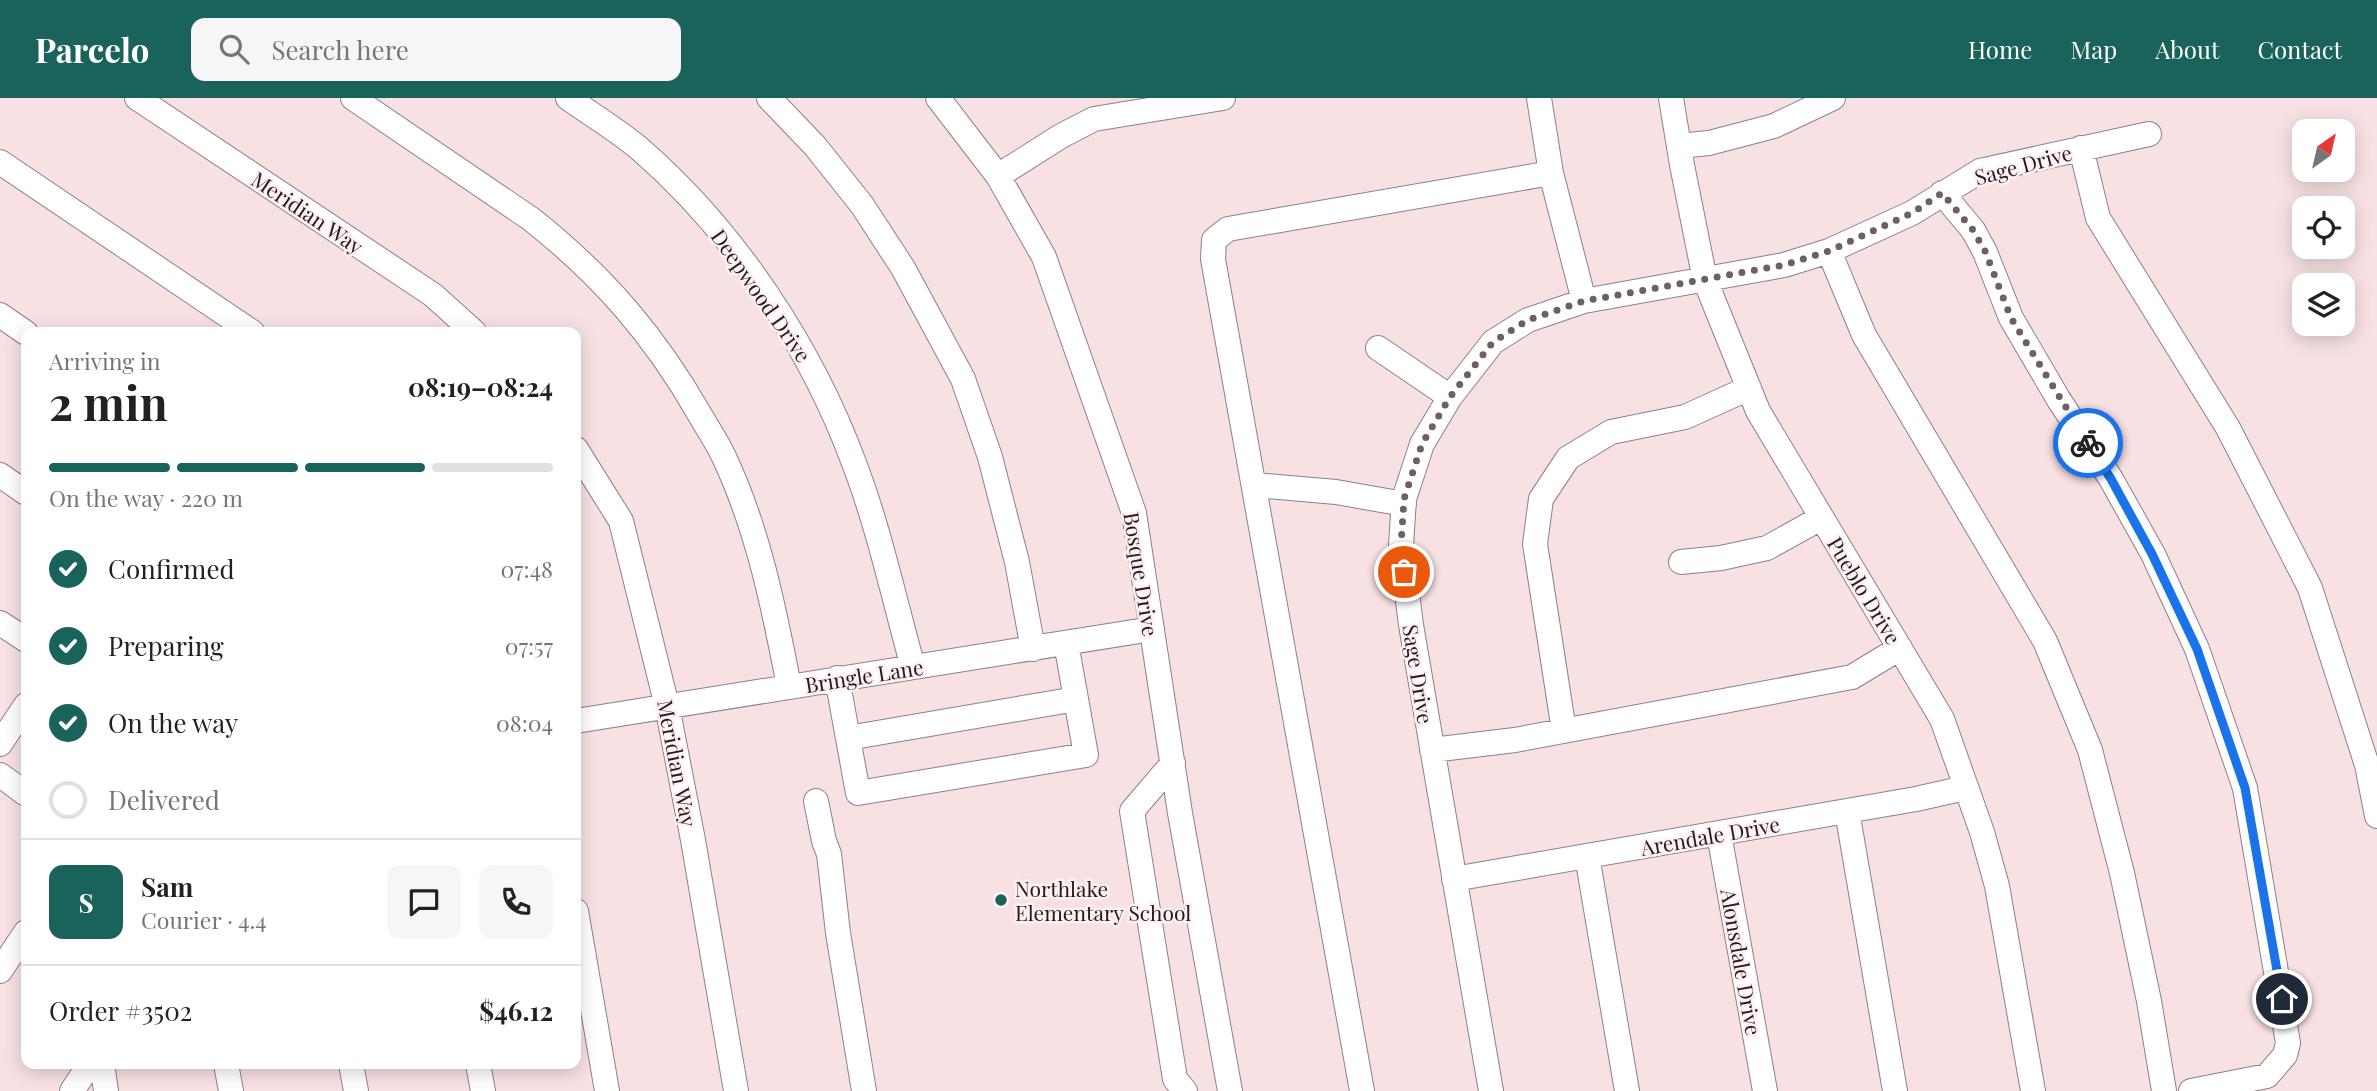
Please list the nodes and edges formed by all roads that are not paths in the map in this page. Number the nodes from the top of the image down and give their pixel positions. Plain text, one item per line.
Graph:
1 (137, 98) edge
2 (353, 98) edge
3 (568, 98) edge
4 (769, 98) edge
5 (938, 98) edge
6 (1223, 98) edge
7 (1539, 98) edge
8 (1671, 98) edge
9 (1833, 98) edge
10 (1141, 105) edge
11 (2149, 134) dead end
12 (1679, 146) junction
13 (2081, 148) junction
14 (0, 162) edge
15 (1550, 173) junction
16 (998, 176) junction
17 (1942, 193) junction
18 (1829, 251) junction
19 (1705, 280) junction
20 (1584, 301) junction
21 (0, 315) edge
22 (245, 327) edge
23 (468, 327) edge
24 (21, 330) edge
25 (1378, 348) dead end
26 (1749, 388) junction
27 (1450, 397) junction
28 (581, 457) edge
29 (0, 475) edge
30 (1255, 485) junction
31 (21, 490) edge
32 (1404, 504) junction
33 (1821, 518) junction
34 (1681, 562) dead end
35 (0, 623) edge
36 (1152, 629) junction
37 (21, 637) edge
38 (1066, 643) junction
39 (1900, 648) junction
40 (1033, 649) junction
41 (913, 667) junction
42 (837, 678) junction
43 (789, 686) junction
44 (1076, 699) junction
45 (667, 706) junction
46 (21, 712) edge
47 (581, 720) edge
48 (1564, 731) junction
49 (848, 738) junction
50 (0, 744) edge
51 (1432, 750) junction
52 (1173, 764) junction
53 (0, 775) edge
54 (1965, 788) junction
55 (21, 790) edge
56 (816, 801) dead end
57 (1847, 811) junction
58 (2377, 816) edge
59 (1719, 834) junction
60 (1587, 856) junction
61 (1454, 879) junction
62 (21, 940) edge
63 (581, 940) edge
64 (0, 971) edge
65 (87, 1069) edge
66 (103, 1069) edge
67 (227, 1069) edge
68 (352, 1069) edge
69 (479, 1069) edge
70 (72, 1091) edge
71 (106, 1091) edge
72 (231, 1091) edge
73 (356, 1091) edge
74 (483, 1091) edge
75 (607, 1091) edge
76 (736, 1091) edge
77 (864, 1091) edge
78 (1185, 1091) edge
79 (1230, 1091) edge
80 (1362, 1091) edge
81 (1491, 1091) edge
82 (1627, 1091) edge
83 (1765, 1091) edge
84 (1895, 1091) edge
85 (2033, 1091) edge
86 (2164, 1091) edge
87 (2191, 1091) edge

1 - 23 street, Meridian Way
2 - 43 street
3 - 41 street, Deepwood Drive
4 - 40 street
5 - 16 street, Bosque Drive
6 - 10 street
7 - 15 street
8 - 12 street, Pueblo Drive
9 - 12 street
10 - 16 street
11 - 13 street, Sage Drive
12 - 19 street, Pueblo Drive
13 - 17 street, Sage Drive
13 - 58 street
14 - 22 street
15 - 20 street
15 - 30 street
16 - 36 street, Bosque Drive
17 - 18 street, Sage Drive
17 - 87 street
18 - 19 street, Sage Drive
18 - 86 street
19 - 20 street, Sage Drive
19 - 26 street, Pueblo Drive
20 - 27 street, Sage Drive
21 - 24 street
25 - 27 street
26 - 33 street, Pueblo Drive
26 - 48 street
27 - 32 street, Sage Drive
28 - 45 street, Meridian Way
29 - 31 street
30 - 32 street
30 - 80 street
32 - 51 street, Sage Drive
33 - 34 street
33 - 39 street, Pueblo Drive
35 - 37 street
36 - 38 street, Bringle Lane
36 - 52 street, Bosque Drive
38 - 40 street, Bringle Lane
38 - 44 street
39 - 48 street
39 - 54 street, Pueblo Drive
40 - 41 street, Bringle Lane
41 - 42 street, Bringle Lane
42 - 43 street, Bringle Lane
42 - 49 street
43 - 45 street, Bringle Lane
44 - 49 street
44 - 49 street
45 - 47 street, Bringle Lane
45 - 76 street, Meridian Way
46 - 50 street
48 - 51 street
51 - 61 street, Sage Drive
52 - 78 street
52 - 79 street, Bosque Drive
53 - 55 street
54 - 57 street, Arendale Drive
54 - 85 street, Pueblo Drive
56 - 77 street
57 - 59 street, Arendale Drive
57 - 84 street
59 - 60 street, Arendale Drive
59 - 83 street, Alonsdale Drive
60 - 61 street, Arendale Drive
60 - 82 street
61 - 81 street, Sage Drive
62 - 64 street
63 - 75 street
65 - 70 street
66 - 71 street
67 - 72 street
68 - 73 street
69 - 74 street

